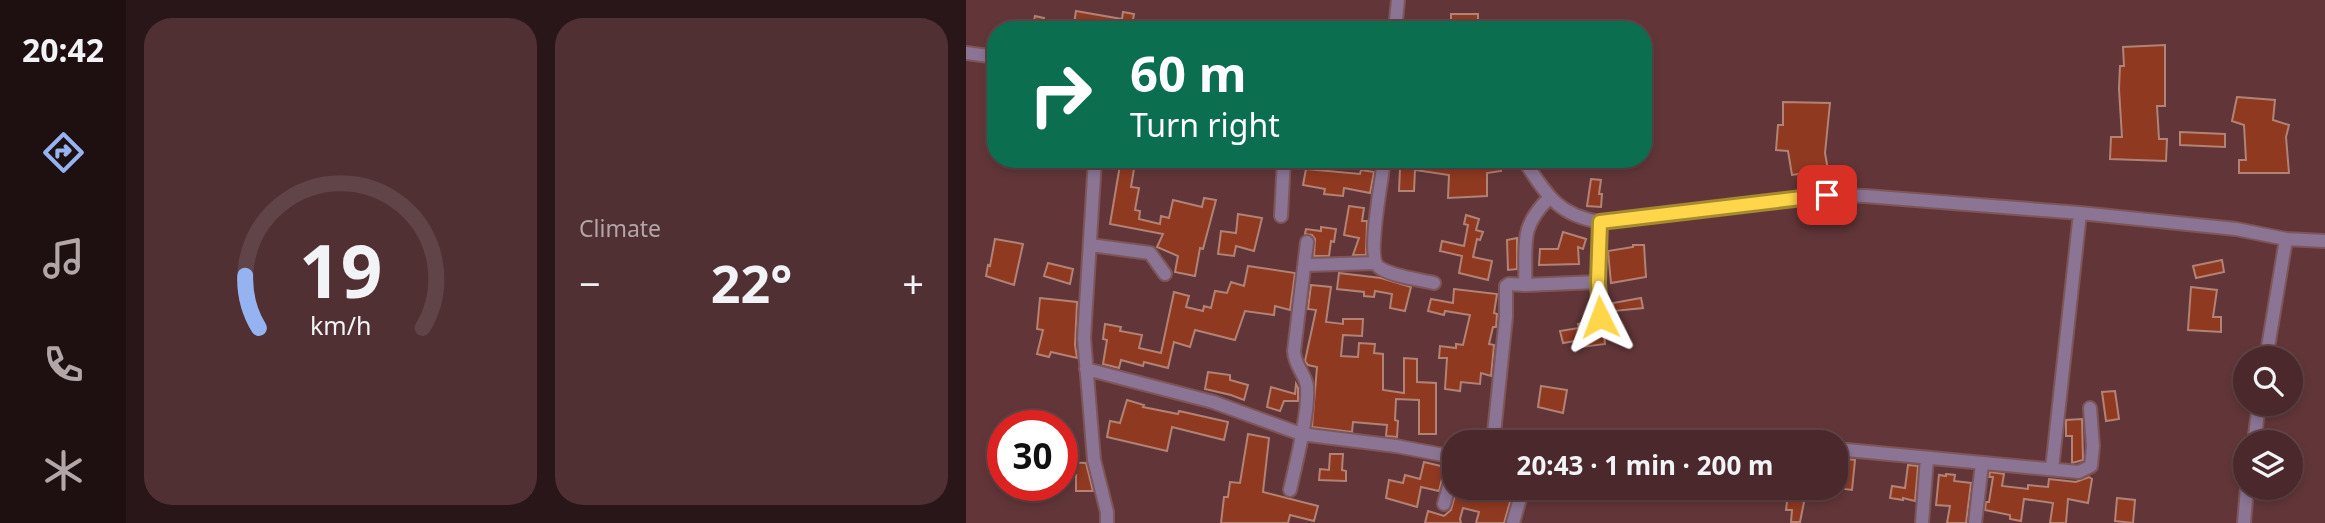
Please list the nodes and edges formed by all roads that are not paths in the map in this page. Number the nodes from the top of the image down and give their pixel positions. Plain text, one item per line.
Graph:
1 (1398, 0) edge
2 (1396, 21) edge
3 (966, 52) edge
4 (987, 56) edge
5 (1094, 168) edge
6 (1284, 168) edge
7 (1383, 168) edge
8 (1529, 168) edge
9 (1549, 198) junction
10 (2080, 213) junction
11 (1281, 216) dead end
12 (1600, 222) junction
13 (2286, 239) junction
14 (2325, 241) edge
15 (1307, 242) dead end
16 (1090, 245) junction
17 (1375, 263) junction
18 (1306, 265) junction
19 (1165, 274) dead end
20 (1598, 282) junction
21 (1434, 283) dead end
22 (1525, 285) junction
23 (1600, 317) dead end
24 (2268, 346) edge
25 (1086, 369) junction
26 (2090, 408) dead end
27 (1494, 430) edge
28 (1301, 434) junction
29 (1848, 450) edge
30 (1442, 455) edge
31 (1927, 458) junction
32 (1982, 464) junction
33 (2052, 469) junction
34 (1290, 491) dead end
35 (1445, 500) edge
36 (1520, 500) edge
37 (2246, 500) edge
38 (1444, 504) dead end
39 (1107, 523) edge
40 (1513, 523) edge
41 (1922, 523) edge
42 (1975, 523) edge
43 (2244, 523) edge

1 - 2 street
3 - 4 street
5 - 16 street
6 - 11 street
7 - 17 street
8 - 9 street
9 - 12 street
9 - 22 street
10 - 12 street
10 - 13 street
10 - 33 street
12 - 20 street
13 - 14 street
13 - 24 street
15 - 18 street
16 - 19 street
16 - 25 street
17 - 18 street
17 - 21 street
18 - 28 street
20 - 22 street
20 - 23 street
22 - 27 street
25 - 28 street
25 - 39 street
26 - 33 street
28 - 30 street
28 - 34 street
29 - 31 street
31 - 32 street
31 - 41 street
32 - 33 street
32 - 42 street
35 - 38 street
36 - 40 street
37 - 43 street

